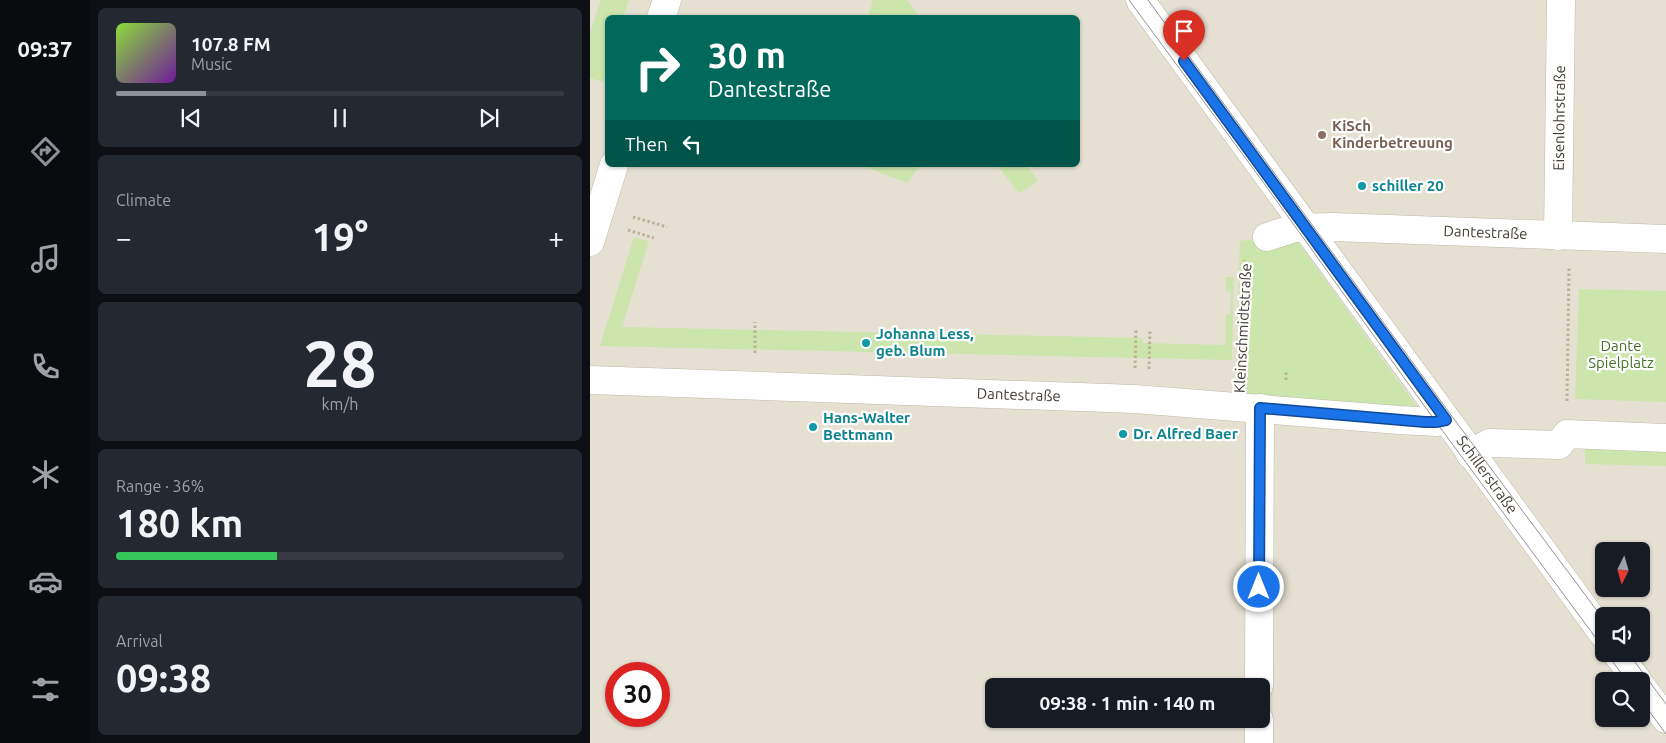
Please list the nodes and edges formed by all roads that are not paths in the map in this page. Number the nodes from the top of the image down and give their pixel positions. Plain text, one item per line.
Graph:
1 (666, 0) edge
2 (1140, 0) edge
3 (1561, 0) edge
4 (662, 15) edge
5 (613, 167) edge
6 (1304, 227) junction
7 (1564, 236) junction
8 (1268, 237) road end
9 (1666, 239) edge
10 (590, 242) edge
11 (590, 380) edge
12 (1249, 407) junction
13 (1446, 420) junction
14 (1666, 438) edge
15 (1470, 454) junction
16 (1595, 623) edge
17 (1259, 678) edge
18 (1650, 698) edge
19 (1666, 719) edge
20 (1259, 728) edge
21 (1259, 743) edge

1 - 4 street
2 - 6 street, Schillerstraße
3 - 7 street, Eisenlohrstraße
5 - 10 street
6 - 7 street, Dantestraße
6 - 8 street
6 - 13 street, Schillerstraße
7 - 9 street, Dantestraße
11 - 12 street, Dantestraße
12 - 13 street, Dantestraße
12 - 17 street, Kleinschmidtstraße
13 - 15 street, Schillerstraße
14 - 15 street
15 - 16 street, Schillerstraße
18 - 19 street
20 - 21 street

